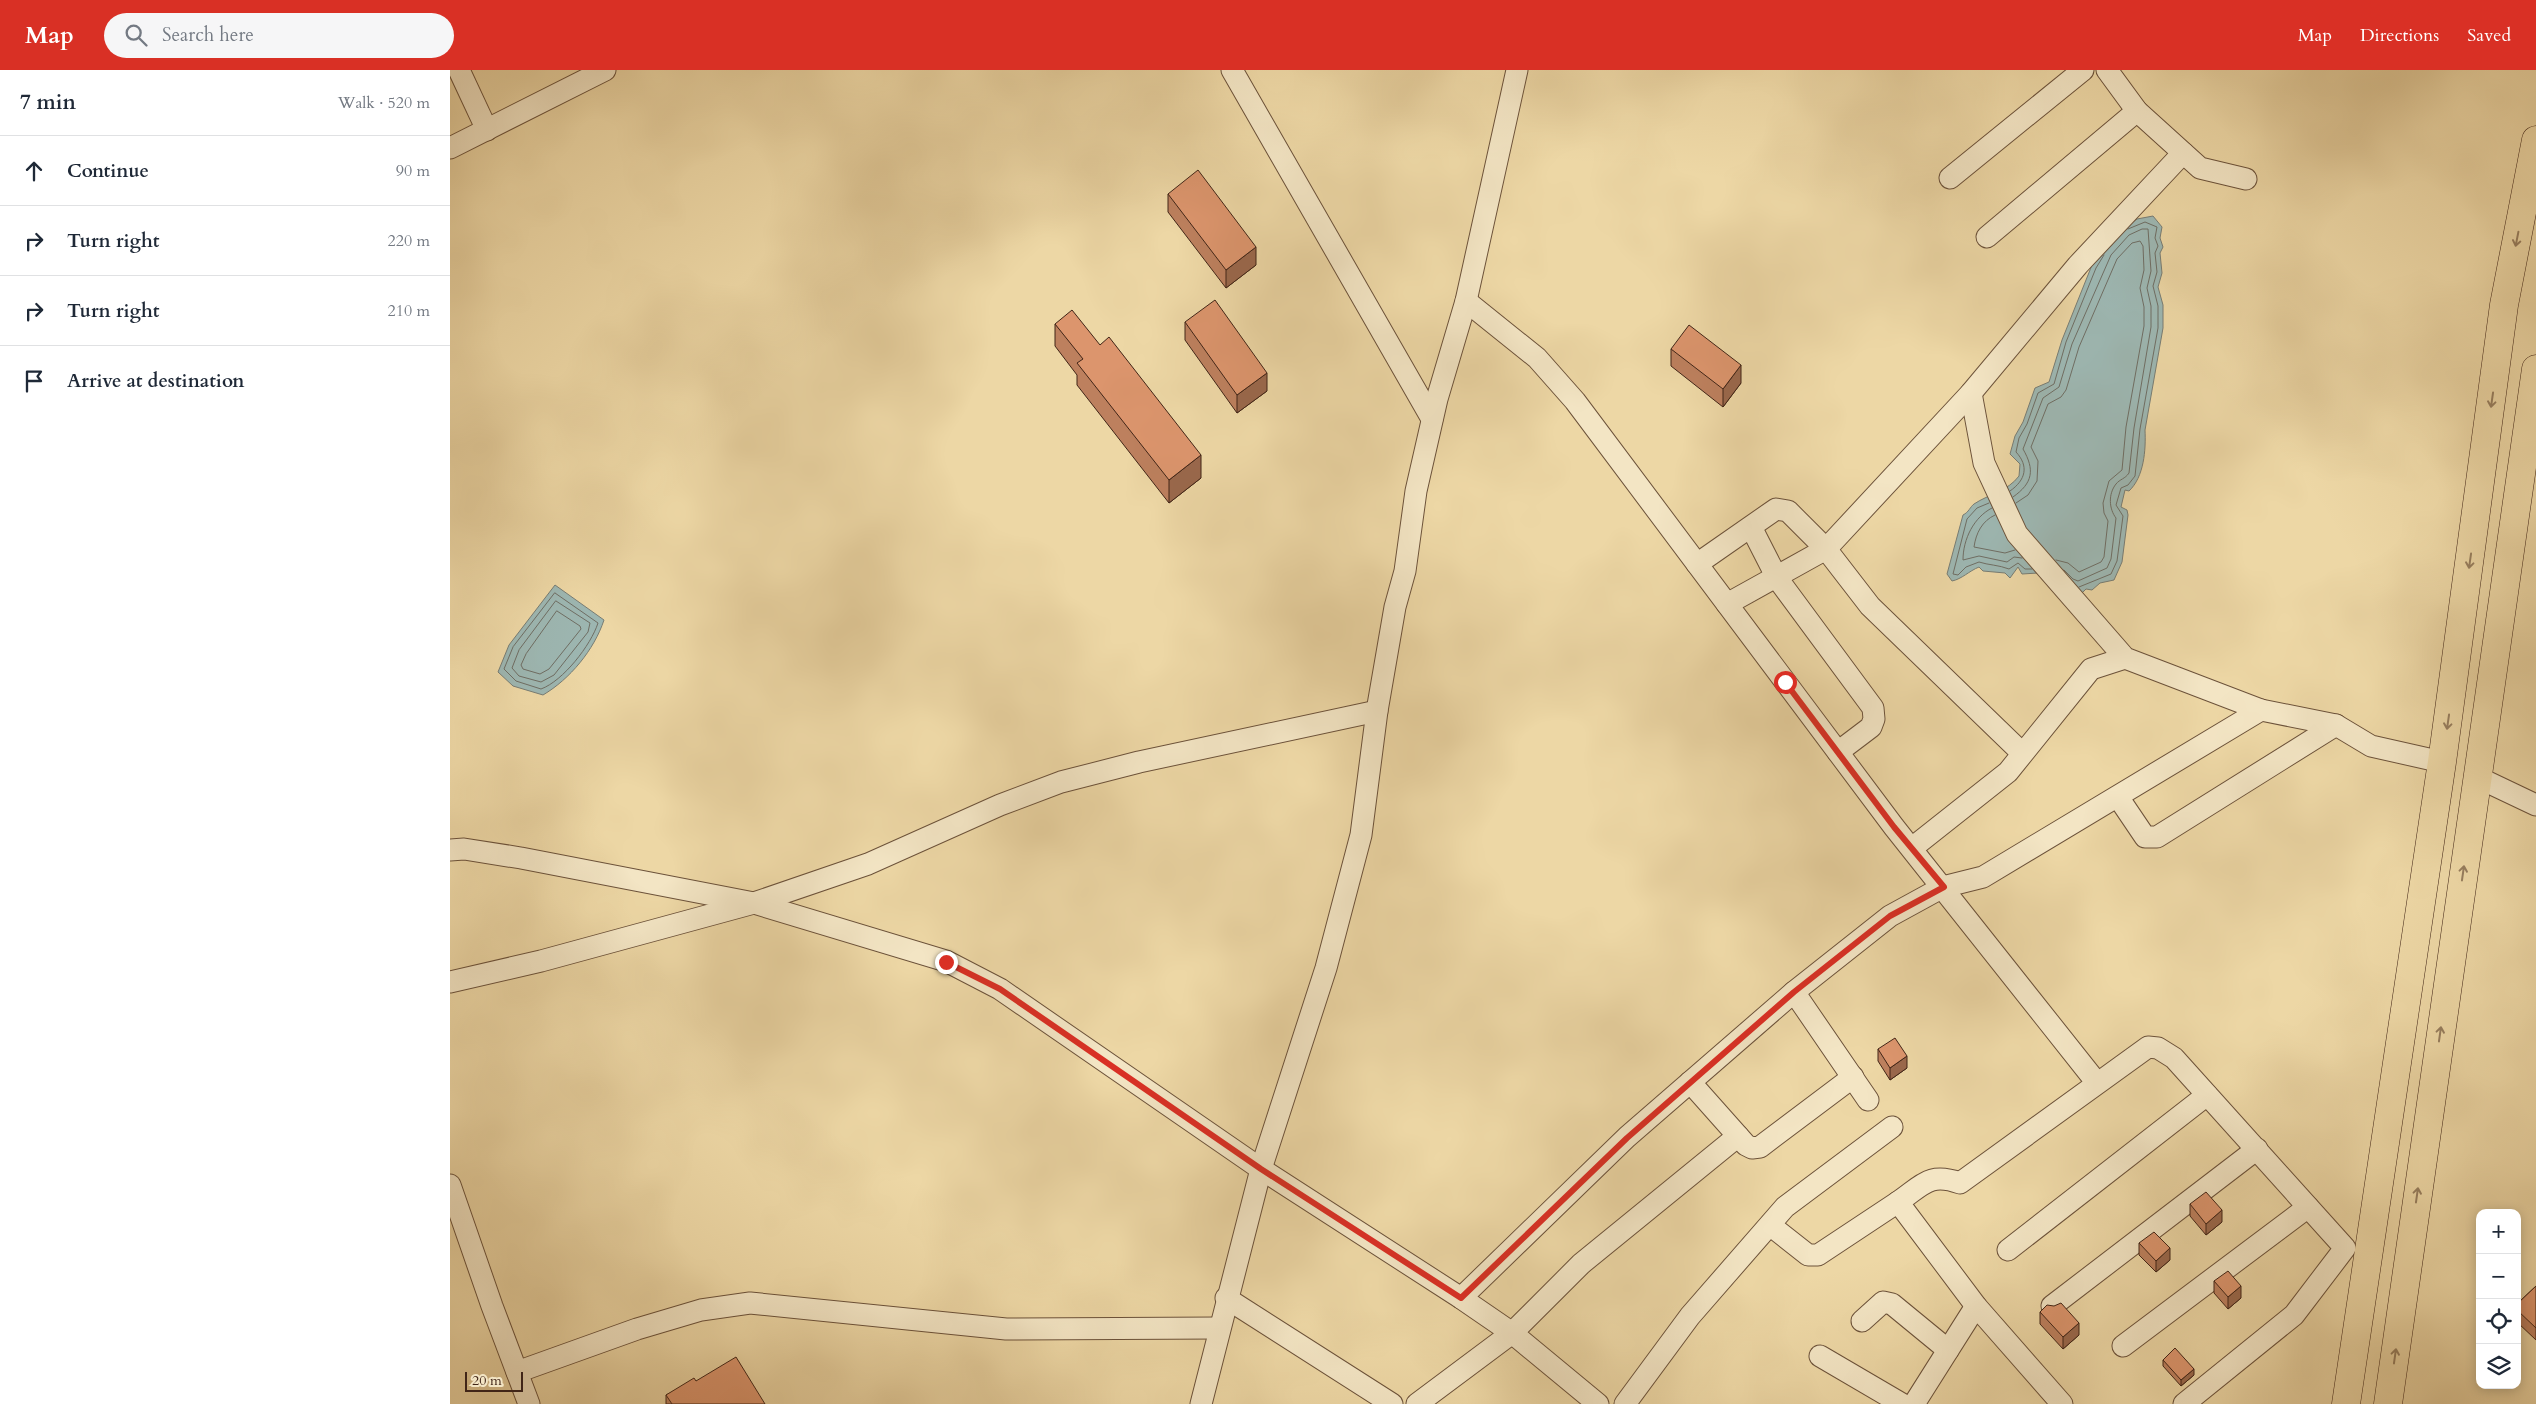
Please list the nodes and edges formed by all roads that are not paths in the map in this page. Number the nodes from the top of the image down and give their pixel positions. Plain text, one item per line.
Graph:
1 (459, 70) edge
2 (605, 70) edge
3 (1232, 70) edge
4 (1517, 70) edge
5 (2083, 70) edge
6 (2107, 70) edge
7 (2138, 111) junction
8 (487, 130) junction
9 (2536, 140) edge
10 (450, 148) edge
11 (2183, 153) junction
12 (1950, 178) dead end
13 (2246, 179) dead end
14 (1987, 237) dead end
15 (1466, 301) junction
16 (2536, 369) edge
17 (1971, 392) junction
18 (1432, 419) junction
19 (1751, 527) junction
20 (1826, 549) junction
21 (1698, 564) junction
22 (1777, 578) junction
23 (1727, 604) junction
24 (2125, 658) junction
25 (2261, 710) junction
26 (1377, 711) junction
27 (2336, 725) junction
28 (1838, 752) junction
29 (2022, 753) junction
30 (2442, 762) junction
31 (2477, 777) junction
32 (2118, 797) junction
33 (2536, 805) edge
34 (1912, 848) junction
35 (450, 850) edge
36 (1944, 887) junction
37 (754, 903) junction
38 (450, 982) edge
39 (1794, 992) junction
40 (1853, 1077) junction
41 (1690, 1082) junction
42 (2097, 1083) junction
43 (2207, 1095) junction
44 (1868, 1100) dead end
45 (1892, 1127) dead end
46 (1738, 1136) junction
47 (2257, 1149) junction
48 (1261, 1169) junction
49 (450, 1185) edge
50 (1898, 1202) junction
51 (2308, 1206) junction
52 (1770, 1225) junction
53 (2008, 1250) dead end
54 (1226, 1298) junction
55 (1461, 1298) junction
56 (1976, 1306) junction
57 (2052, 1306) edge
58 (1862, 1321) dead end
59 (1219, 1328) junction
60 (1512, 1333) junction
61 (2123, 1346) dead end
62 (1948, 1350) junction
63 (1820, 1356) dead end
64 (517, 1372) junction
65 (529, 1404) edge
66 (1201, 1404) edge
67 (1392, 1404) edge
68 (1417, 1404) edge
69 (1598, 1404) edge
70 (1626, 1404) edge
71 (1902, 1404) edge
72 (1914, 1404) edge
73 (2062, 1404) edge
74 (2184, 1404) edge
75 (2346, 1404) edge
76 (2388, 1404) edge

1 - 8 street
2 - 8 street
3 - 18 street
4 - 15 street
5 - 12 street
6 - 7 street
7 - 11 street
7 - 14 street
8 - 10 street
9 -> 30 main road
11 - 13 street
11 - 17 street
15 - 18 street
15 - 21 street
16 - 31 main road
17 - 20 street
17 - 24 street
18 - 26 street
19 - 20 street
19 - 21 street
19 - 22 street
20 - 22 street
20 - 29 street
21 - 23 street
22 - 23 street
22 - 28 street
23 - 28 street
24 - 25 street
24 - 29 street
25 - 27 street
25 - 32 street
26 - 37 street
26 - 48 street
27 - 30 street
27 - 32 street
28 - 34 street
29 - 34 street
30 - 75 main road
31 - 33 street
76 -> 31 main road
32 - 36 street
34 - 36 street
35 - 37 street
36 - 39 street
36 - 42 street
37 - 38 street
37 - 48 street
39 - 40 street
39 - 41 street
40 - 44 street
40 - 46 street
41 - 46 street
41 - 55 street
42 - 43 street
42 - 50 street
43 - 47 street
43 - 53 street
45 - 52 street
46 - 60 street
47 - 51 street
47 - 57 street
48 - 54 street
48 - 55 street
49 - 64 street
50 - 52 street
50 - 56 street
51 - 61 street
51 - 74 street
52 - 70 street
54 - 59 street
54 - 67 street
55 - 60 street
56 - 62 street
56 - 73 street
58 - 62 street
59 - 64 street
59 - 66 street
60 - 68 street
60 - 69 street
62 - 72 street
63 - 71 street
64 - 65 street

